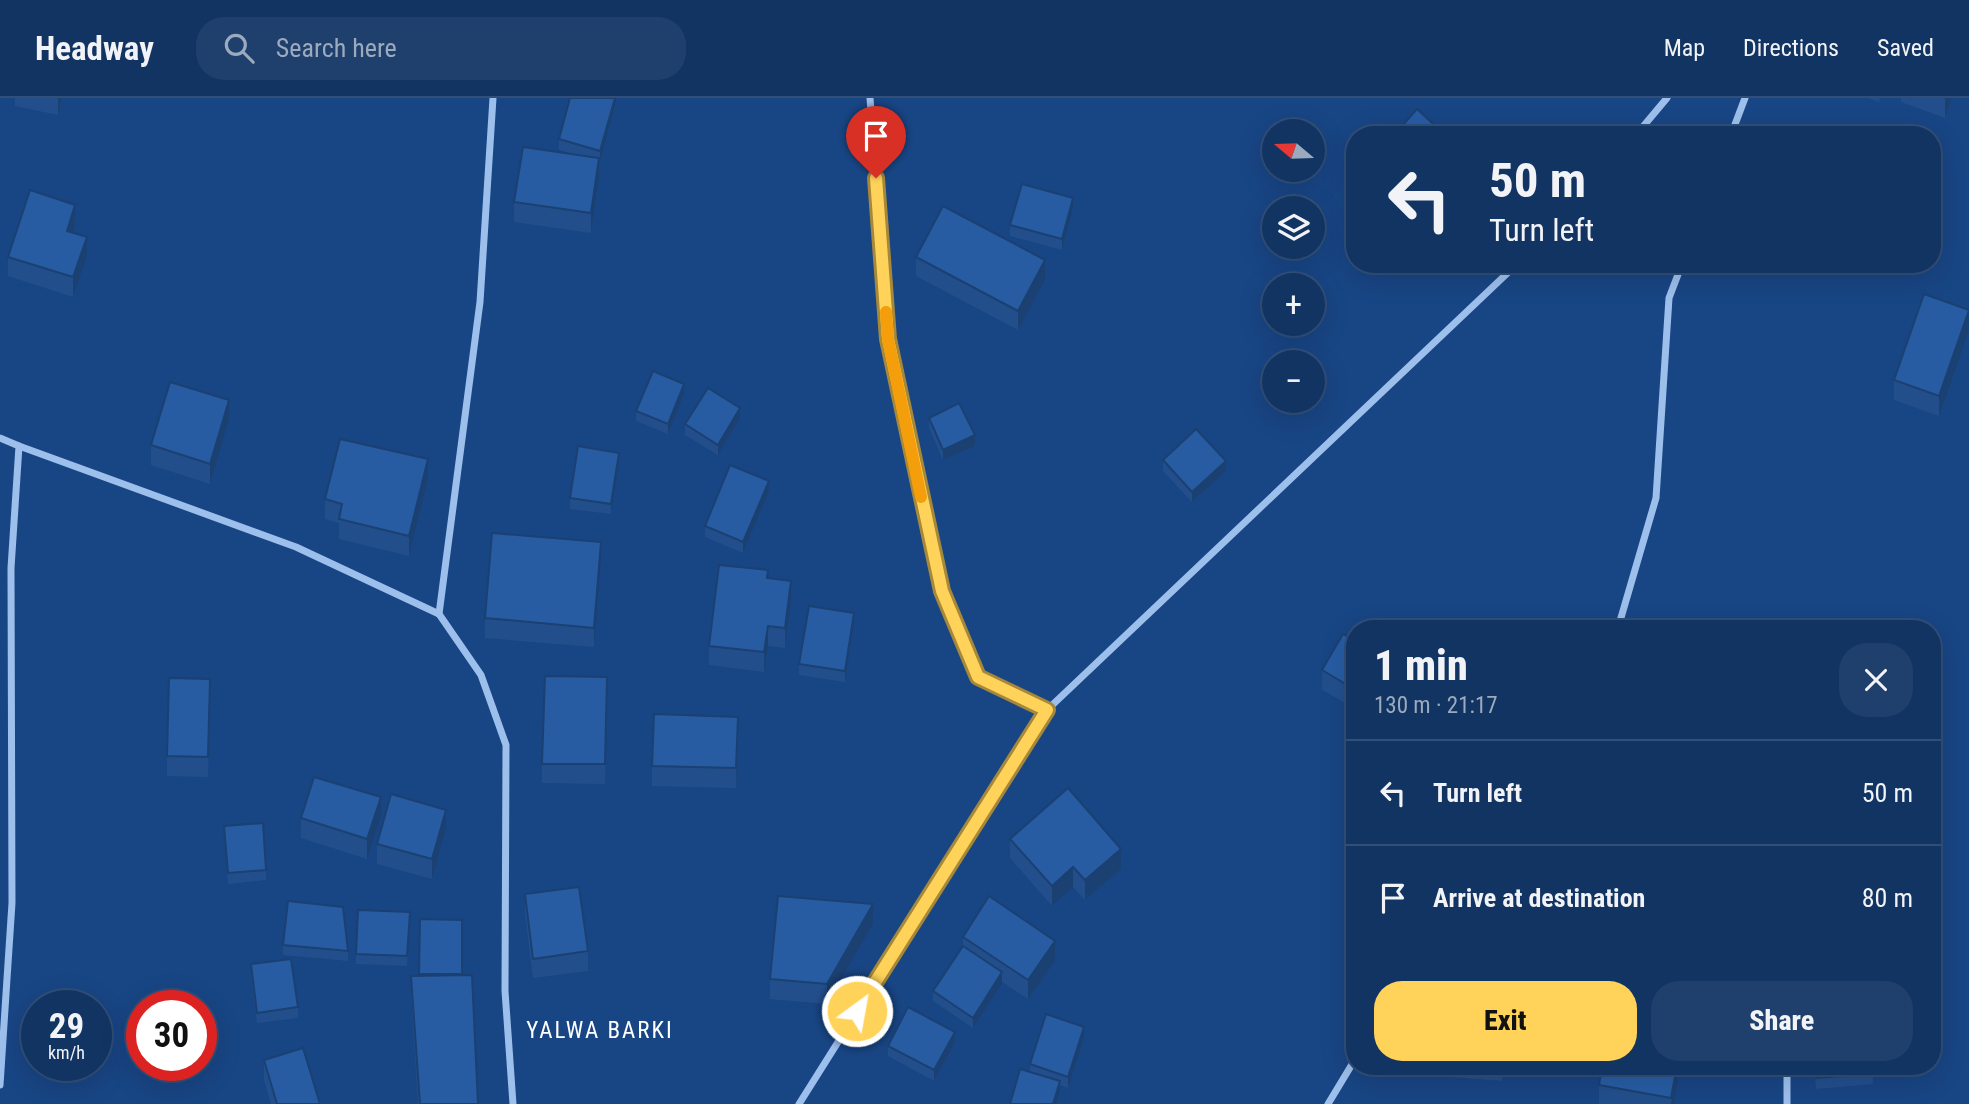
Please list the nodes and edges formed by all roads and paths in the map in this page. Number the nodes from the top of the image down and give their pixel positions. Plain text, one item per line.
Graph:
1 (493, 98) edge
2 (870, 98) edge
3 (1667, 98) edge
4 (1745, 98) edge
5 (1644, 126) edge
6 (1734, 126) edge
7 (1508, 273) edge
8 (1679, 273) edge
9 (0, 438) edge
10 (19, 446) junction
11 (439, 614) junction
12 (1620, 620) edge
13 (1047, 710) junction
14 (1346, 1074) edge
15 (1787, 1075) edge
16 (0, 1085) edge
17 (513, 1104) edge
18 (799, 1104) edge
19 (1328, 1104) edge
20 (1787, 1104) edge

1 - 11 street
2 - 13 street
3 - 5 street
4 - 6 street
7 - 13 street
8 - 12 street
9 - 10 street
10 - 11 street
10 - 16 street
11 - 17 street
13 - 18 street
14 - 19 street
15 - 20 street

